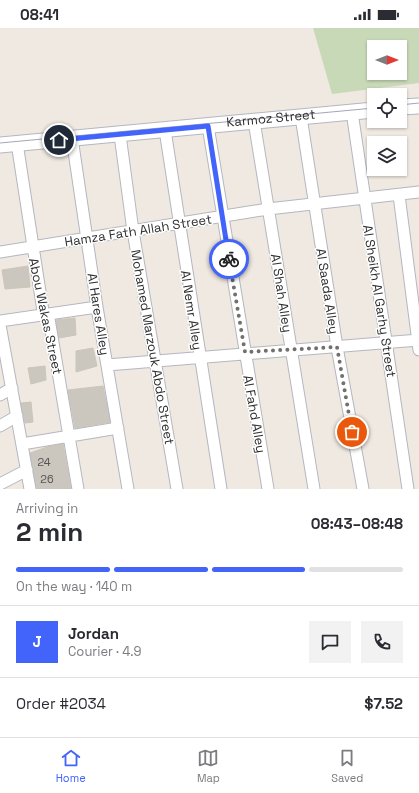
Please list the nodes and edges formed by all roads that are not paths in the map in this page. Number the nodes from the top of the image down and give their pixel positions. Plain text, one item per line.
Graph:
1 (419, 106) edge
2 (407, 107) edge
3 (367, 111) edge
4 (352, 112) junction
5 (300, 116) junction
6 (254, 121) junction
7 (208, 126) junction
8 (164, 130) junction
9 (120, 134) junction
10 (72, 138) junction
11 (5, 143) edge
12 (419, 192) edge
13 (399, 195) junction
14 (365, 199) junction
15 (315, 205) junction
16 (268, 209) junction
17 (222, 216) junction
18 (179, 224) junction
19 (133, 231) junction
20 (87, 238) junction
21 (32, 246) junction
22 (0, 252) edge
23 (97, 307) junction
24 (46, 315) junction
25 (0, 321) edge
26 (0, 325) edge
27 (386, 343) junction
28 (419, 344) edge
29 (337, 347) junction
30 (291, 351) junction
31 (245, 352) junction
32 (200, 356) junction
33 (3, 360) edge
34 (155, 360) junction
35 (107, 365) junction
36 (12, 388) junction
37 (0, 395) edge
38 (17, 416) junction
39 (0, 426) edge
40 (118, 428) junction
41 (69, 436) junction
42 (22, 444) junction
43 (27, 470) junction
44 (0, 484) edge
45 (30, 489) edge
46 (78, 489) edge
47 (128, 489) edge
48 (177, 489) edge
49 (221, 489) edge
50 (268, 489) edge
51 (314, 489) edge
52 (363, 489) edge
53 (408, 489) edge

1 - 2 main road
3 - 4 main road, Karmoz Street
4 - 5 main road, Karmoz Street
4 - 14 street, Al Sheikh Al Garhy Street
5 - 6 main road, Karmoz Street
5 - 15 street, Al Saada Alley
6 - 7 main road, Karmoz Street
6 - 16 street, Al Shah Alley
7 - 8 main road, Karmoz Street
7 - 17 street, Al Fahd Alley
8 - 9 main road, Karmoz Street
8 - 18 street, Al Nemr Alley
9 - 10 main road, Karmoz Street
9 - 19 street, Mohamed Marzouk Abdo Street
10 - 11 main road, Karmoz Street
10 - 20 street, Al Hares Alley
11 - 21 street, Abou Wakas Street
12 - 13 street, Hamza Fath Allah Street
13 - 14 street, Hamza Fath Allah Street
13 - 28 street
14 - 15 street, Hamza Fath Allah Street
14 - 27 street, Al Sheikh Al Garhy Street
15 - 16 street, Hamza Fath Allah Street
15 - 29 street, Al Saada Alley
16 - 17 street, Hamza Fath Allah Street
16 - 30 street, Al Shah Alley
17 - 18 street, Hamza Fath Allah Street
17 - 31 street, Al Fahd Alley
18 - 19 street, Hamza Fath Allah Street
18 - 32 street, Al Nemr Alley
19 - 20 street, Hamza Fath Allah Street
19 - 34 street, Mohamed Marzouk Abdo Street
20 - 21 street, Hamza Fath Allah Street
20 - 23 street, Al Hares Alley
21 - 22 street, Hamza Fath Allah Street
21 - 24 street, Abou Wakas Street
23 - 24 street
23 - 35 street, Al Hares Alley
24 - 25 street
24 - 41 street, Abou Wakas Street
26 - 33 street
27 - 28 street
27 - 29 street
27 - 53 street, Al Sheikh Al Garhy Street
29 - 30 street
29 - 52 street, Al Saada Alley
30 - 31 street
30 - 51 street, Al Shah Alley
31 - 32 street
31 - 50 street, Al Fahd Alley
32 - 34 street
32 - 49 street, Al Nemr Alley
33 - 36 street
34 - 35 street
34 - 48 street, Mohamed Marzouk Abdo Street
35 - 40 street, Al Hares Alley
36 - 37 street
36 - 38 street
38 - 39 street
38 - 42 street
40 - 41 street
40 - 47 street, Al Hares Alley
41 - 42 street
41 - 46 street, Abou Wakas Street
42 - 43 street
43 - 44 street
43 - 45 street

